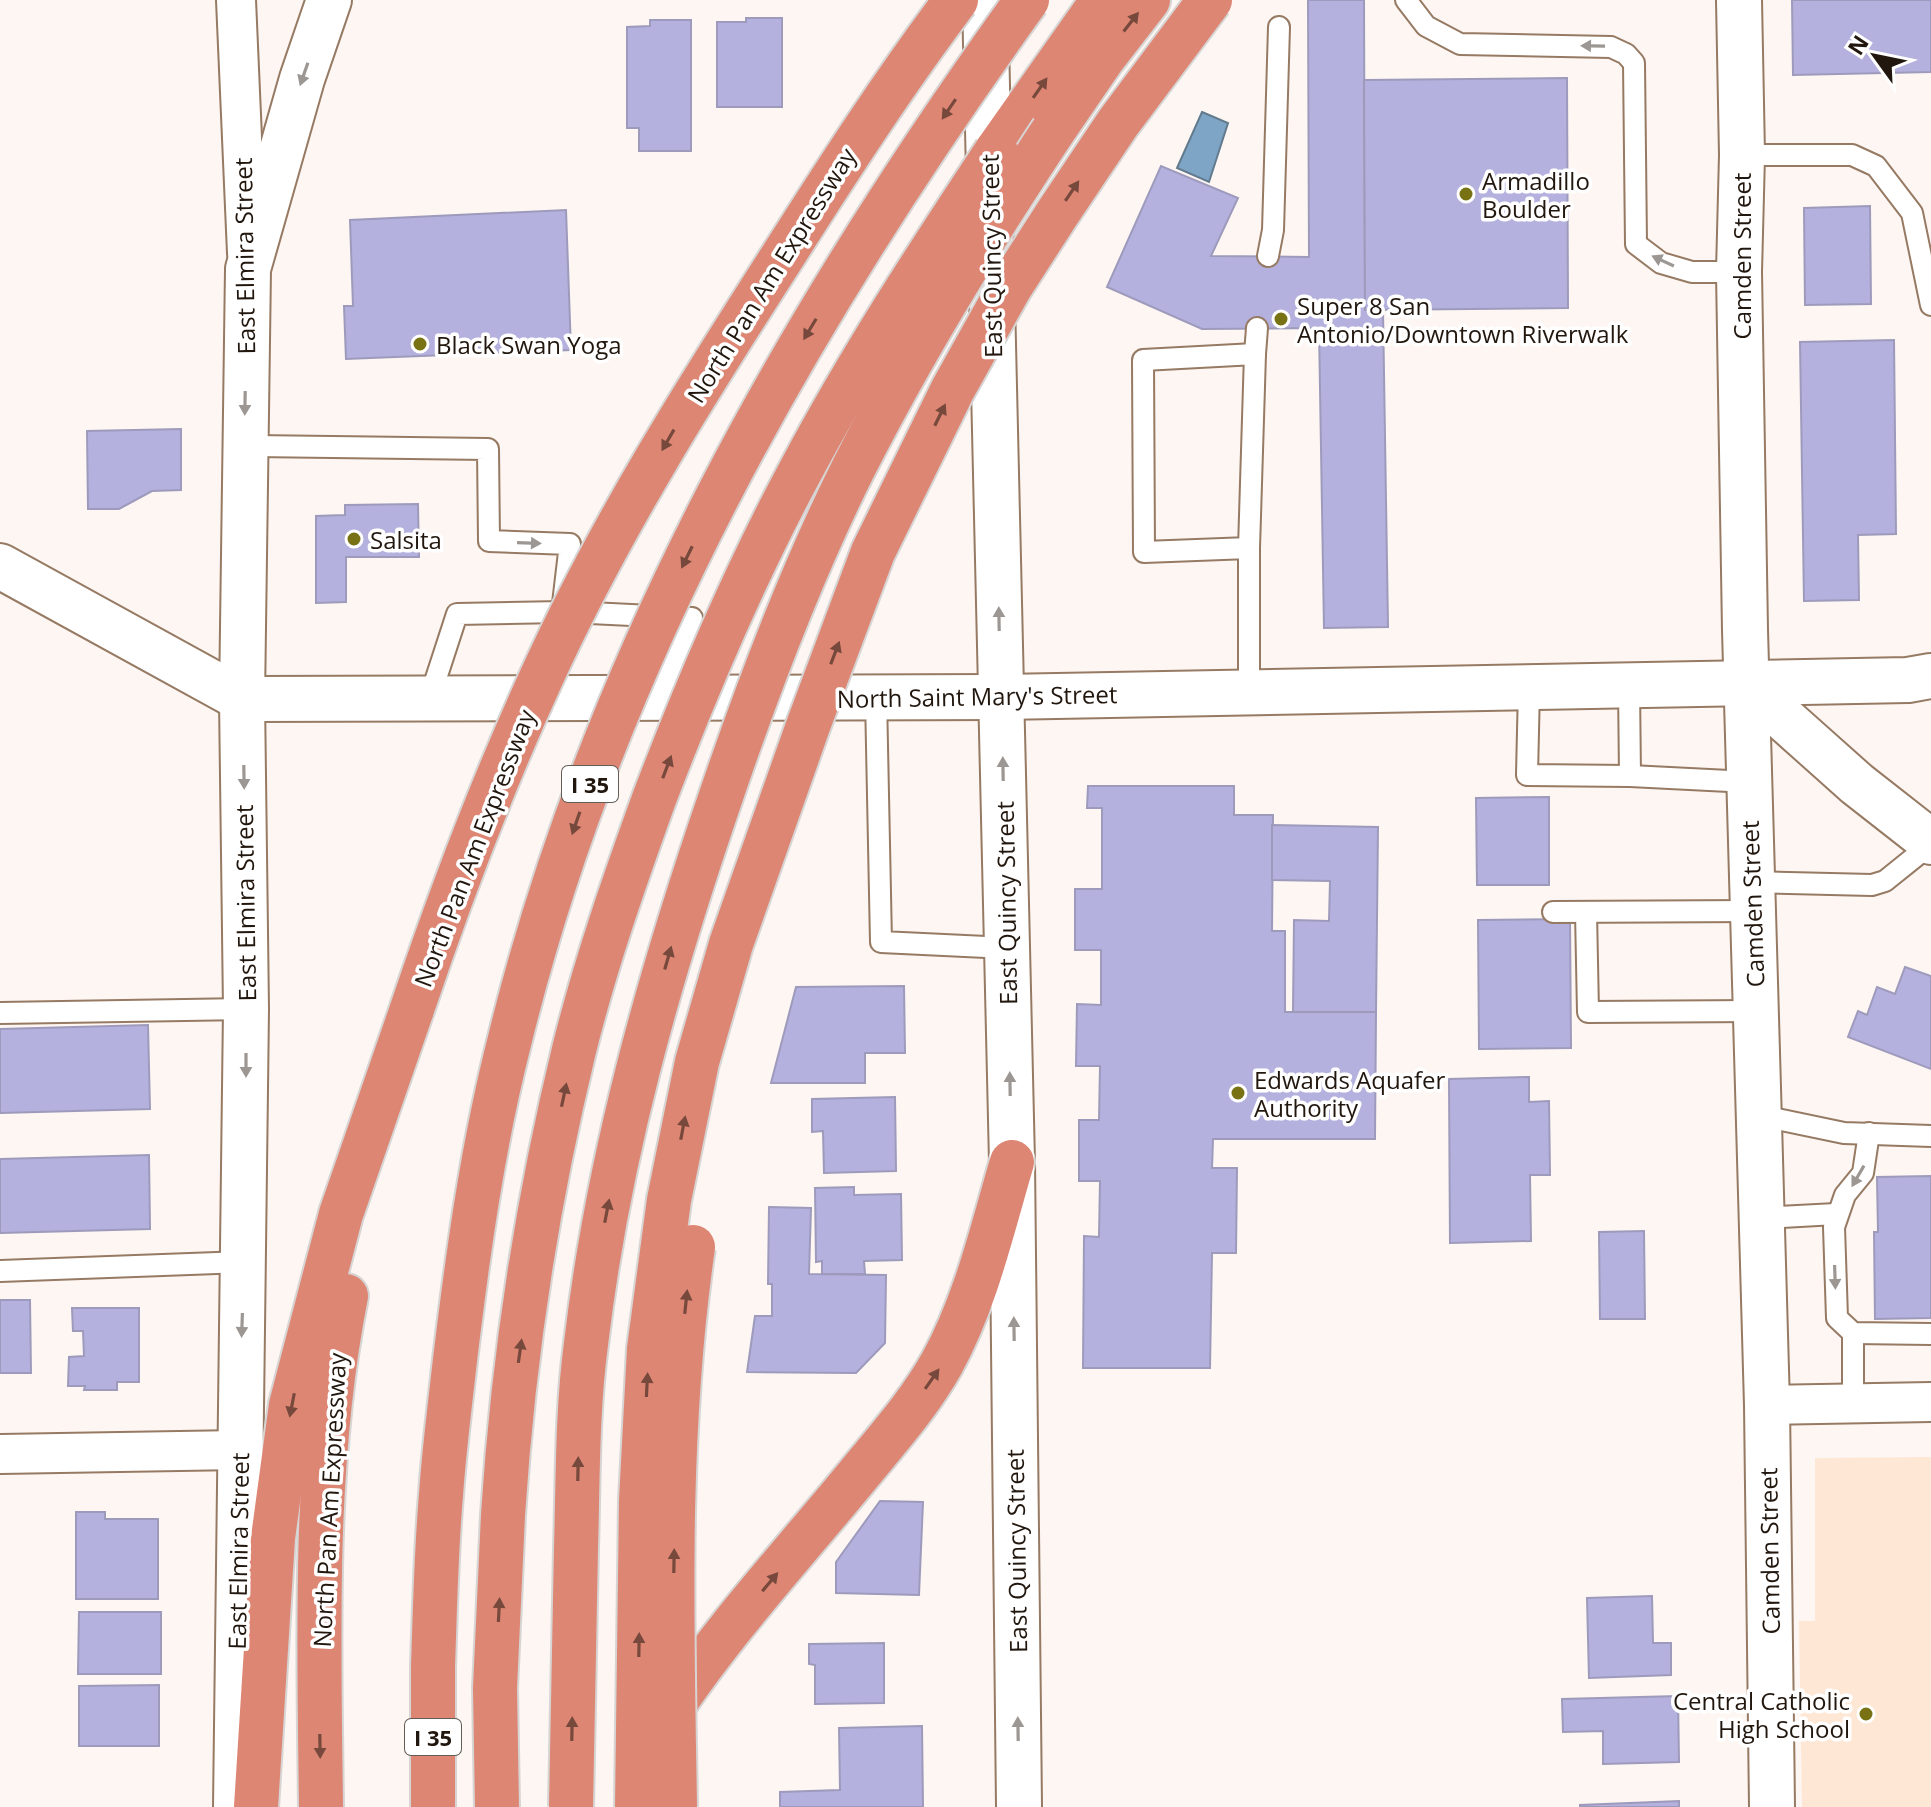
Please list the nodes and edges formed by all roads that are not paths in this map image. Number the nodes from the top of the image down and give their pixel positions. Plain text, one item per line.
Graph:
1 (236, 0) edge
2 (329, 0) edge
3 (956, 0) edge
4 (985, 0) edge
5 (1027, 0) edge
6 (1103, 0) edge
7 (1148, 0) edge
8 (1210, 0) edge
9 (1406, 0) edge
10 (1739, 0) edge
11 (1279, 27) dead end
12 (1742, 155) junction
13 (1268, 256) dead end
14 (248, 269) junction
15 (1739, 272) junction
16 (1931, 305) edge
17 (1257, 328) dead end
18 (1255, 354) junction
19 (244, 446) junction
20 (1249, 548) junction
21 (0, 566) edge
22 (562, 612) junction
23 (1931, 676) edge
24 (1746, 685) junction
25 (1629, 687) junction
26 (1529, 688) junction
27 (1249, 693) junction
28 (876, 697) junction
29 (1001, 697) junction
30 (242, 699) junction
31 (659, 699) junction
32 (429, 700) junction
33 (808, 726) junction
34 (1630, 776) junction
35 (1749, 782) junction
36 (1931, 843) edge
37 (1752, 896) junction
38 (1553, 912) dead end
39 (1586, 912) junction
40 (1007, 948) junction
41 (246, 1009) junction
42 (412, 1009) junction
43 (1756, 1011) junction
44 (0, 1013) edge
45 (1758, 1115) junction
46 (1869, 1133) junction
47 (1931, 1136) edge
48 (1012, 1162) junction
49 (1836, 1214) junction
50 (1762, 1218) junction
51 (244, 1262) junction
52 (0, 1271) edge
53 (1853, 1333) junction
54 (1931, 1334) edge
55 (1931, 1402) edge
56 (1853, 1403) junction
57 (1767, 1405) junction
58 (239, 1450) junction
59 (0, 1454) edge
60 (236, 1807) edge
61 (256, 1807) edge
62 (321, 1807) edge
63 (433, 1807) edge
64 (497, 1807) edge
65 (571, 1807) edge
66 (616, 1807) edge
67 (637, 1807) edge
68 (675, 1807) edge
69 (1019, 1807) edge
70 (1772, 1807) edge

1 - 14 street, East Elmira Street
2 -> 14 main road
3 -> 42 highway, North Pan Am Expressway, bridge
29 -> 4 main road, East Quincy Street
5 -> 63 highway, I 35, bridge
64 -> 6 highway, I 35, bridge
65 -> 7 highway, bridge
33 -> 8 highway, bridge
15 -> 9 lane
10 - 12 main road, Camden Street
11 - 13 lane
12 - 15 main road, Camden Street
12 - 16 lane
14 -> 19 main road, East Elmira Street
15 - 24 main road, Camden Street
17 - 18 lane
18 - 20 lane
18 - 20 lane
19 -> 22 lane
19 - 30 main road, East Elmira Street
20 - 27 lane
21 - 30 main road, North Saint Mary's Street
22 - 31 lane
22 - 32 lane
23 - 24 main road, North Saint Mary's Street
24 - 25 main road, North Saint Mary's Street
24 - 35 main road, Camden Street
24 - 36 main road
25 - 26 main road, North Saint Mary's Street
25 - 34 lane
26 - 27 main road, North Saint Mary's Street
26 - 34 lane
27 - 29 main road, North Saint Mary's Street
28 - 29 main road, North Saint Mary's Street
28 - 31 main road, North Saint Mary's Street
28 - 40 lane
40 -> 29 main road, East Quincy Street
30 - 32 main road, North Saint Mary's Street
30 -> 41 main road, East Elmira Street
31 - 32 main road, North Saint Mary's Street
67 -> 33 highway, bridge
68 -> 33 highway, bridge
34 - 35 lane
35 - 37 main road, Camden Street
36 - 37 lane
37 - 39 lane
37 - 43 main road, Camden Street
38 - 39 lane
39 - 43 lane
48 -> 40 main road, East Quincy Street
41 - 44 lane
41 -> 51 main road, East Elmira Street
42 -> 61 highway
42 -> 62 highway, North Pan Am Expressway
43 - 45 main road, Camden Street
45 - 46 lane
45 - 50 main road, Camden Street
46 - 47 lane
46 -> 49 lane
66 -> 48 highway
69 -> 48 main road, East Quincy Street
49 - 50 lane
49 -> 53 lane
50 - 57 main road, Camden Street
51 - 52 lane
51 -> 58 main road, East Elmira Street
53 - 54 lane
53 - 56 lane
55 - 56 street
56 - 57 street
57 - 70 main road, Camden Street
58 - 59 street
58 - 60 main road, East Elmira Street

